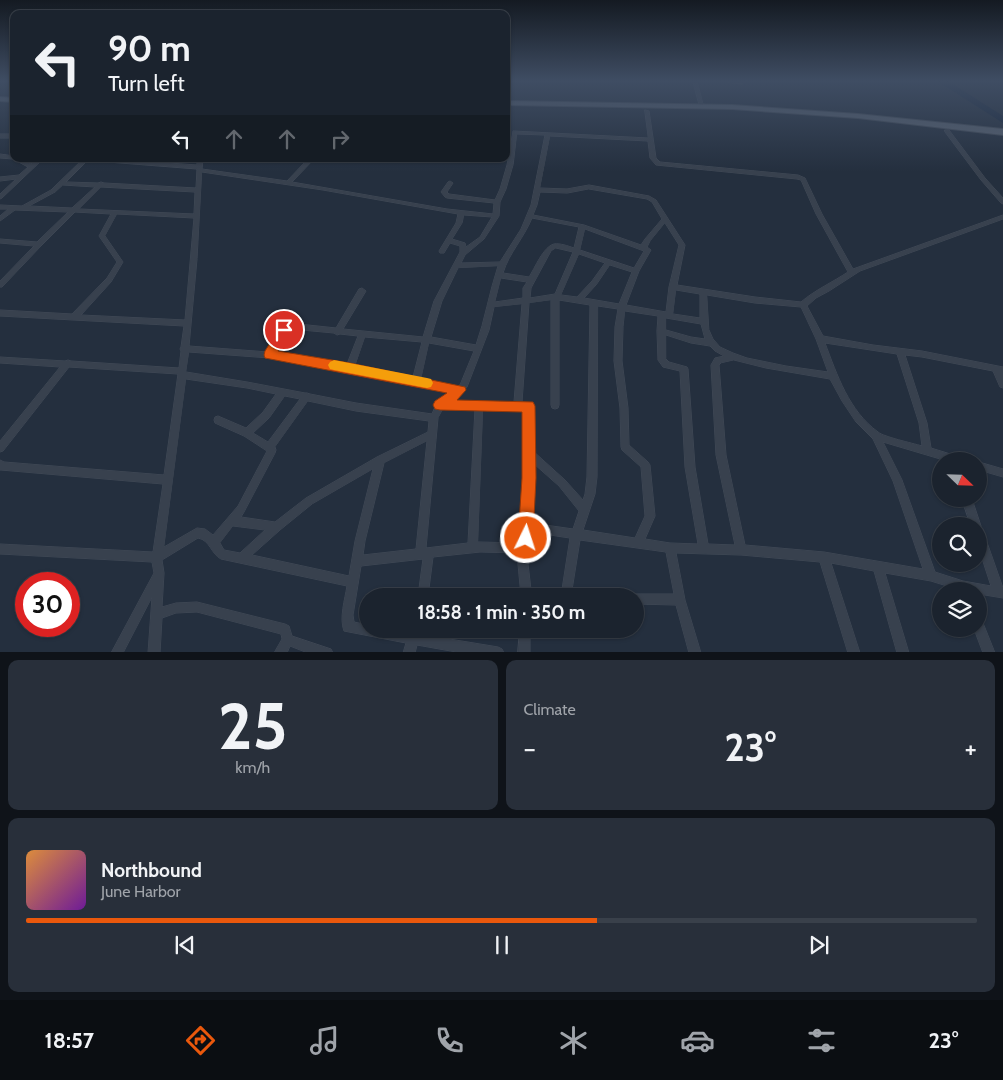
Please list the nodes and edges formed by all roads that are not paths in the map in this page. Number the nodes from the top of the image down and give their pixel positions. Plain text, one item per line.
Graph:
1 (647, 111) edge
2 (659, 111) edge
3 (805, 111) edge
4 (946, 131) junction
5 (1003, 132) edge
6 (548, 134) junction
7 (1003, 137) edge
8 (651, 140) junction
9 (510, 151) edge
10 (22, 162) edge
11 (36, 162) edge
12 (83, 162) edge
13 (147, 162) edge
14 (308, 162) edge
15 (508, 162) edge
16 (199, 165) edge
17 (30, 166) junction
18 (19, 177) junction
19 (0, 179) edge
20 (288, 182) junction
21 (60, 183) junction
22 (450, 183) dead end
23 (101, 184) junction
24 (198, 190) junction
25 (537, 190) junction
26 (0, 197) edge
27 (1002, 200) edge
28 (480, 202) junction
29 (497, 202) junction
30 (0, 207) edge
31 (24, 207) junction
32 (13, 208) junction
33 (74, 209) junction
34 (114, 212) junction
35 (462, 212) junction
36 (477, 213) junction
37 (196, 216) junction
38 (496, 216) junction
39 (529, 216) junction
40 (1003, 217) edge
41 (0, 219) edge
42 (665, 219) junction
43 (582, 226) junction
44 (448, 240) junction
45 (0, 241) edge
46 (39, 244) junction
47 (644, 248) junction
48 (577, 250) junction
49 (442, 251) dead end
50 (463, 253) junction
51 (609, 262) junction
52 (502, 264) junction
53 (456, 266) junction
54 (636, 271) junction
55 (852, 273) junction
56 (498, 275) junction
57 (4, 276) edge
58 (531, 280) junction
59 (0, 285) edge
60 (673, 287) junction
61 (362, 291) dead end
62 (703, 292) junction
63 (556, 297) junction
64 (580, 299) junction
65 (526, 302) junction
66 (594, 302) junction
67 (490, 305) junction
68 (803, 305) junction
69 (622, 306) junction
70 (0, 313) edge
71 (665, 316) junction
72 (74, 317) junction
73 (706, 322) junction
74 (187, 323) junction
75 (662, 331) junction
76 (337, 332) junction
77 (362, 334) junction
78 (820, 339) junction
79 (426, 340) junction
80 (710, 343) junction
81 (184, 349) junction
82 (478, 349) junction
83 (900, 352) junction
84 (270, 355) junction
85 (733, 357) junction
86 (0, 360) edge
87 (68, 363) junction
88 (350, 368) junction
89 (999, 369) edge
90 (182, 373) junction
91 (833, 376) junction
92 (416, 381) junction
93 (1003, 385) edge
94 (460, 390) junction
95 (283, 392) junction
96 (307, 396) junction
97 (518, 404) junction
98 (440, 405) junction
99 (479, 405) junction
100 (554, 405) dead end
101 (434, 418) junction
102 (218, 420) dead end
103 (247, 433) junction
104 (433, 434) junction
105 (876, 436) junction
106 (270, 447) junction
107 (0, 448) edge
108 (927, 451) junction
109 (529, 453) junction
110 (932, 453) edge
111 (380, 460) junction
112 (0, 464) edge
113 (988, 469) edge
114 (1003, 473) edge
115 (168, 480) junction
116 (585, 510) junction
117 (233, 521) junction
118 (276, 526) junction
119 (527, 527) junction
120 (576, 536) junction
121 (213, 543) junction
122 (638, 543) junction
123 (473, 547) junction
124 (525, 548) junction
125 (670, 548) junction
126 (704, 548) junction
127 (0, 549) edge
128 (741, 550) junction
129 (425, 552) junction
130 (987, 556) edge
131 (157, 557) junction
132 (824, 557) junction
133 (242, 558) junction
134 (357, 561) junction
135 (878, 567) junction
136 (159, 573) junction
137 (931, 576) junction
138 (354, 582) junction
139 (948, 582) edge
140 (423, 588) edge
141 (525, 588) edge
142 (567, 588) edge
143 (987, 591) edge
144 (1001, 593) edge
145 (644, 599) edge
146 (680, 600) junction
147 (156, 614) junction
148 (359, 628) edge
149 (983, 637) edge
150 (413, 638) edge
151 (436, 638) edge
152 (525, 638) edge
153 (288, 640) junction
154 (117, 652) edge
155 (154, 652) edge
156 (280, 652) edge
157 (327, 652) edge
158 (409, 652) edge
159 (496, 652) edge
160 (524, 652) edge
161 (695, 652) edge
162 (854, 652) edge
163 (903, 652) edge
164 (989, 652) edge

1 - 8 street
2 - 4 main road
3 - 5 main road
4 - 7 main road
4 - 27 street
6 - 8 street
6 - 9 street
6 - 25 street
8 - 55 street
10 - 17 street
11 - 17 street
12 - 21 street
13 - 16 street
14 - 20 street
15 - 29 street
16 - 20 street
16 - 24 street
17 - 18 street
18 - 19 street
18 - 26 street
20 - 35 street
21 - 23 street
21 - 31 street
22 - 28 street
23 - 24 street
23 - 33 street
24 - 37 street
25 - 39 street
25 - 42 street
28 - 29 street
28 - 36 street
29 - 38 street
30 - 32 street
31 - 32 street
31 - 33 street
32 - 41 street
33 - 34 street
33 - 46 street
34 - 37 street
34 - 72 street
35 - 36 street
35 - 44 street
36 - 38 street
37 - 74 street
38 - 50 street
39 - 43 street
39 - 52 street
40 - 55 street
42 - 47 street
42 - 60 street
43 - 47 street
43 - 48 street
44 - 49 street
44 - 50 street
45 - 46 street
46 - 57 street
47 - 54 street
48 - 51 street
48 - 58 street
48 - 63 street
50 - 53 street
51 - 54 street
51 - 64 street
52 - 53 street
52 - 56 street
53 - 79 street
54 - 69 street
55 - 68 street
56 - 58 street
56 - 67 street
57 - 59 street
58 - 65 street
60 - 62 street
60 - 71 street
61 - 76 street
62 - 68 street
62 - 73 street
63 - 64 street
63 - 65 street
63 - 100 street
64 - 66 street
65 - 67 street
65 - 97 street
66 - 69 street
66 - 116 street
67 - 82 street
68 - 78 street
69 - 71 street
69 - 122 street
70 - 72 street
71 - 73 street
71 - 75 street
72 - 74 street
73 - 80 street
74 - 81 street
75 - 80 street
75 - 126 street
76 - 77 street
76 - 84 street
77 - 79 street
77 - 88 street
78 - 83 street
78 - 91 street
79 - 82 street
79 - 92 street
80 - 85 street
81 - 84 street
81 - 90 street
82 - 94 street
83 - 89 street
83 - 108 street
84 - 88 street
85 - 91 street
85 - 128 street
86 - 87 street
87 - 90 street
87 - 107 street
88 - 92 street
89 - 93 street
90 - 95 street
90 - 115 street
91 - 105 street
92 - 94 street
94 - 98 street
95 - 96 street
95 - 103 street
96 - 101 street
96 - 106 street
97 - 99 street
97 - 109 street
98 - 99 street
98 - 101 street
99 - 123 street
101 - 104 street
102 - 103 street
103 - 106 street
104 - 111 street
104 - 129 street
105 - 108 street
105 - 137 street
106 - 117 street
108 - 110 street
109 - 116 street
109 - 119 street
111 - 118 street
111 - 134 street
112 - 115 street
113 - 114 street
115 - 131 street
116 - 120 street
117 - 118 street
117 - 121 street
118 - 133 street
119 - 120 street
119 - 124 street
120 - 122 street
120 - 142 street
121 - 131 street
121 - 133 street
122 - 125 street
123 - 124 street
123 - 129 street
124 - 141 street
125 - 126 street
125 - 146 street
126 - 128 street
127 - 131 street
128 - 132 street
129 - 134 street
129 - 140 street
130 - 144 street
131 - 136 street
132 - 135 street
132 - 162 street
133 - 138 street
134 - 138 street
135 - 137 street
135 - 163 street
136 - 147 street
136 - 154 street
137 - 139 street
138 - 148 street
143 - 144 street
145 - 146 street
146 - 161 street
147 - 153 street
147 - 155 street
149 - 164 street
150 - 158 street
151 - 159 street
152 - 160 street
153 - 156 street
153 - 157 street

